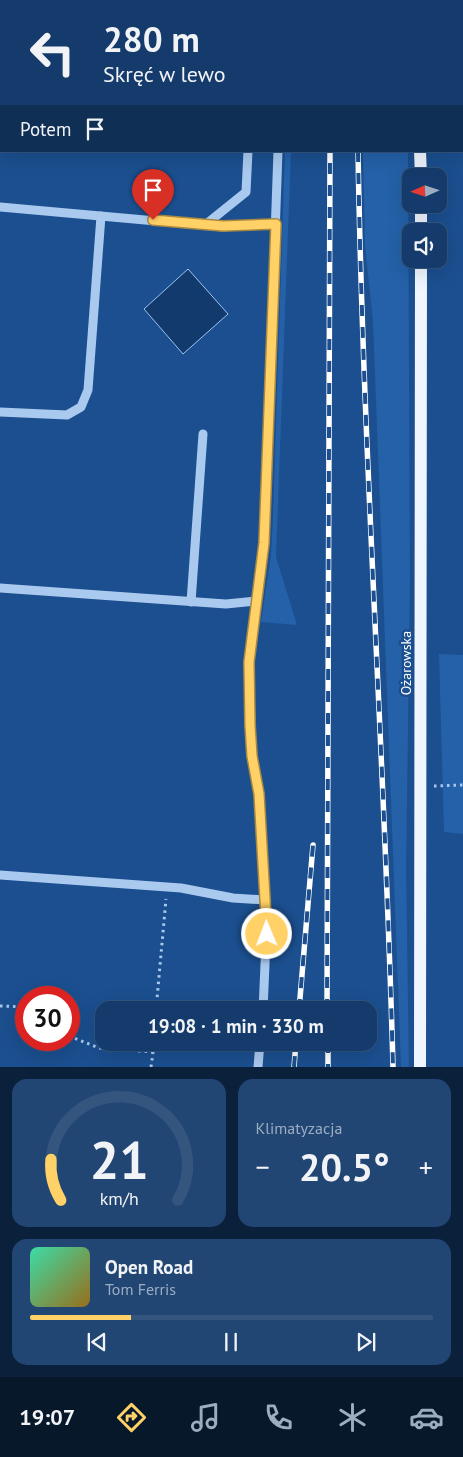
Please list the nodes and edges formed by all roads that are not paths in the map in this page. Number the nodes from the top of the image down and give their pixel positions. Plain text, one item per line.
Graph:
1 (248, 152) edge
2 (278, 152) edge
3 (420, 152) edge
4 (421, 168) edge
5 (0, 207) edge
6 (101, 216) junction
7 (276, 224) junction
8 (205, 225) junction
9 (421, 268) edge
10 (0, 412) edge
11 (203, 434) dead end
12 (0, 588) edge
13 (257, 601) junction
14 (191, 602) junction
15 (0, 875) edge
16 (266, 900) junction
17 (264, 1001) edge
18 (259, 1051) edge
19 (258, 1067) edge
20 (420, 1067) edge

1 - 8 street
2 - 7 street
3 - 4 main road
5 - 6 street
6 - 8 street
6 - 10 street
7 - 8 street
7 - 13 street
9 - 20 main road, Ożarowska
11 - 14 street
12 - 14 street
13 - 14 street
13 - 16 street
15 - 16 street
16 - 17 street
18 - 19 street

